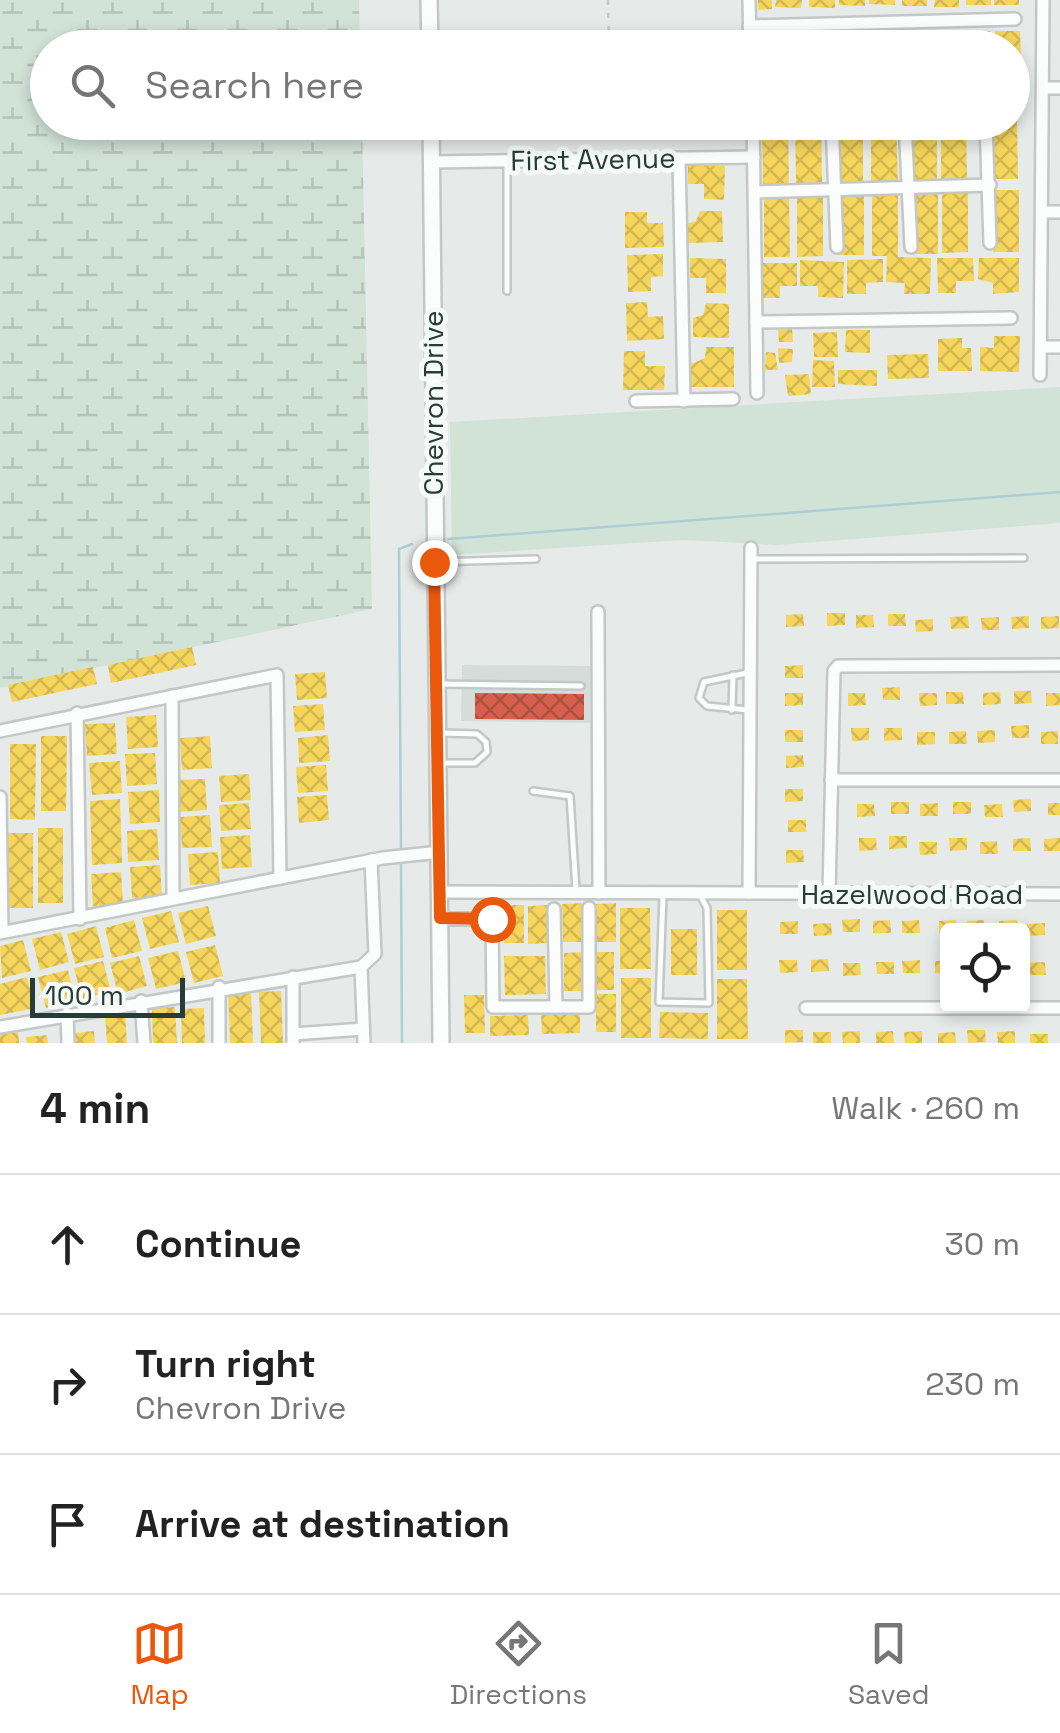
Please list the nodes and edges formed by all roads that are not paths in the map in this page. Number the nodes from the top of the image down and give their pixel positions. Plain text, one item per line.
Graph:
1 (430, 0) edge
2 (749, 0) edge
3 (1043, 0) edge
4 (1015, 19) dead end
5 (749, 26) junction
6 (430, 30) edge
7 (749, 30) edge
8 (1042, 88) junction
9 (1060, 88) edge
10 (431, 140) edge
11 (754, 140) edge
12 (833, 140) edge
13 (906, 140) edge
14 (987, 140) edge
15 (754, 157) junction
16 (680, 158) junction
17 (507, 161) junction
18 (431, 162) junction
19 (990, 185) junction
20 (910, 187) junction
21 (836, 190) junction
22 (755, 192) junction
23 (1042, 212) junction
24 (1060, 212) edge
25 (990, 243) dead end
26 (838, 247) dead end
27 (911, 247) dead end
28 (507, 292) dead end
29 (1011, 318) dead end
30 (756, 322) junction
31 (1040, 347) junction
32 (1060, 347) edge
33 (1040, 375) dead end
34 (757, 393) dead end
35 (733, 399) dead end
36 (684, 400) junction
37 (636, 402) dead end
38 (751, 554) joint
39 (1024, 558) dead end
40 (536, 559) dead end
41 (434, 562) junction
42 (598, 612) dead end
43 (1060, 665) edge
44 (751, 672) junction
45 (734, 675) junction
46 (438, 684) junction
47 (581, 686) dead end
48 (172, 696) junction
49 (732, 710) junction
50 (750, 710) junction
51 (77, 713) junction
52 (0, 730) edge
53 (438, 733) junction
54 (439, 763) junction
55 (831, 780) junction
56 (1060, 780) edge
57 (533, 790) dead end
58 (0, 797) edge
59 (440, 852) junction
60 (371, 860) junction
61 (280, 878) junction
62 (440, 892) junction
63 (576, 892) junction
64 (700, 892) junction
65 (599, 893) junction
66 (664, 893) junction
67 (749, 893) junction
68 (829, 894) junction
69 (1060, 894) edge
70 (174, 898) junction
71 (554, 908) dead end
72 (589, 908) dead end
73 (440, 918) junction
74 (80, 919) junction
75 (1, 932) edge
76 (361, 967) junction
77 (293, 977) junction
78 (219, 988) junction
79 (141, 1001) junction
80 (556, 1007) junction
81 (806, 1008) dead end
82 (1060, 1008) edge
83 (67, 1014) junction
84 (0, 1027) edge
85 (364, 1036) edge
86 (293, 1038) edge
87 (68, 1043) edge
88 (144, 1043) edge
89 (220, 1043) edge
90 (441, 1043) edge

1 - 6 main road
2 - 5 street
3 - 8 street
4 - 5 street
5 - 7 street
8 - 9 street
8 - 23 street
10 - 18 main road, Chevron Drive
11 - 15 street
12 - 21 street
13 - 20 street
14 - 19 street
15 - 16 street, First Avenue
15 - 22 street
16 - 17 street, First Avenue
16 - 36 street
17 - 18 street, First Avenue
17 - 28 lane
18 - 41 main road, Chevron Drive
19 - 20 street
19 - 25 street
20 - 21 street
20 - 27 street
21 - 22 street
21 - 26 street
22 - 30 street
23 - 24 street
23 - 31 street
29 - 30 street
30 - 34 street
31 - 32 street
31 - 33 street
35 - 36 street
36 - 37 street
38 - 39 lane
38 - 44 street
40 - 41 lane
41 - 46 main road, Chevron Drive
42 - 65 street
43 - 55 street
44 - 45 lane
44 - 50 street
45 - 49 lane
45 - 49 lane
46 - 47 lane
46 - 53 main road, Chevron Drive
48 - 51 street
48 - 61 street
48 - 70 street
49 - 50 lane
50 - 67 street
51 - 52 street
51 - 74 street
53 - 54 main road, Chevron Drive
53 - 54 lane
54 - 59 main road, Chevron Drive
55 - 56 street
55 - 68 street
57 - 63 lane
58 - 75 street
59 - 60 street
59 - 62 main road, Chevron Drive
60 - 61 street
60 - 76 street
61 - 70 street
62 - 63 street, Hazelwood Road
62 - 73 main road, Chevron Drive
63 - 65 street, Hazelwood Road
64 - 66 street, Hazelwood Road
64 - 66 lane
64 - 67 street, Hazelwood Road
65 - 66 street, Hazelwood Road
67 - 68 street, Hazelwood Road
68 - 69 street, Hazelwood Road
70 - 74 street
71 - 80 street
72 - 80 street
73 - 80 street
73 - 90 main road, Chevron Drive
74 - 75 street
76 - 77 street
76 - 85 street
77 - 78 street
77 - 86 street
78 - 79 street
78 - 89 street
79 - 83 street
79 - 88 street
81 - 82 street
83 - 84 street
83 - 87 street
85 - 86 street

